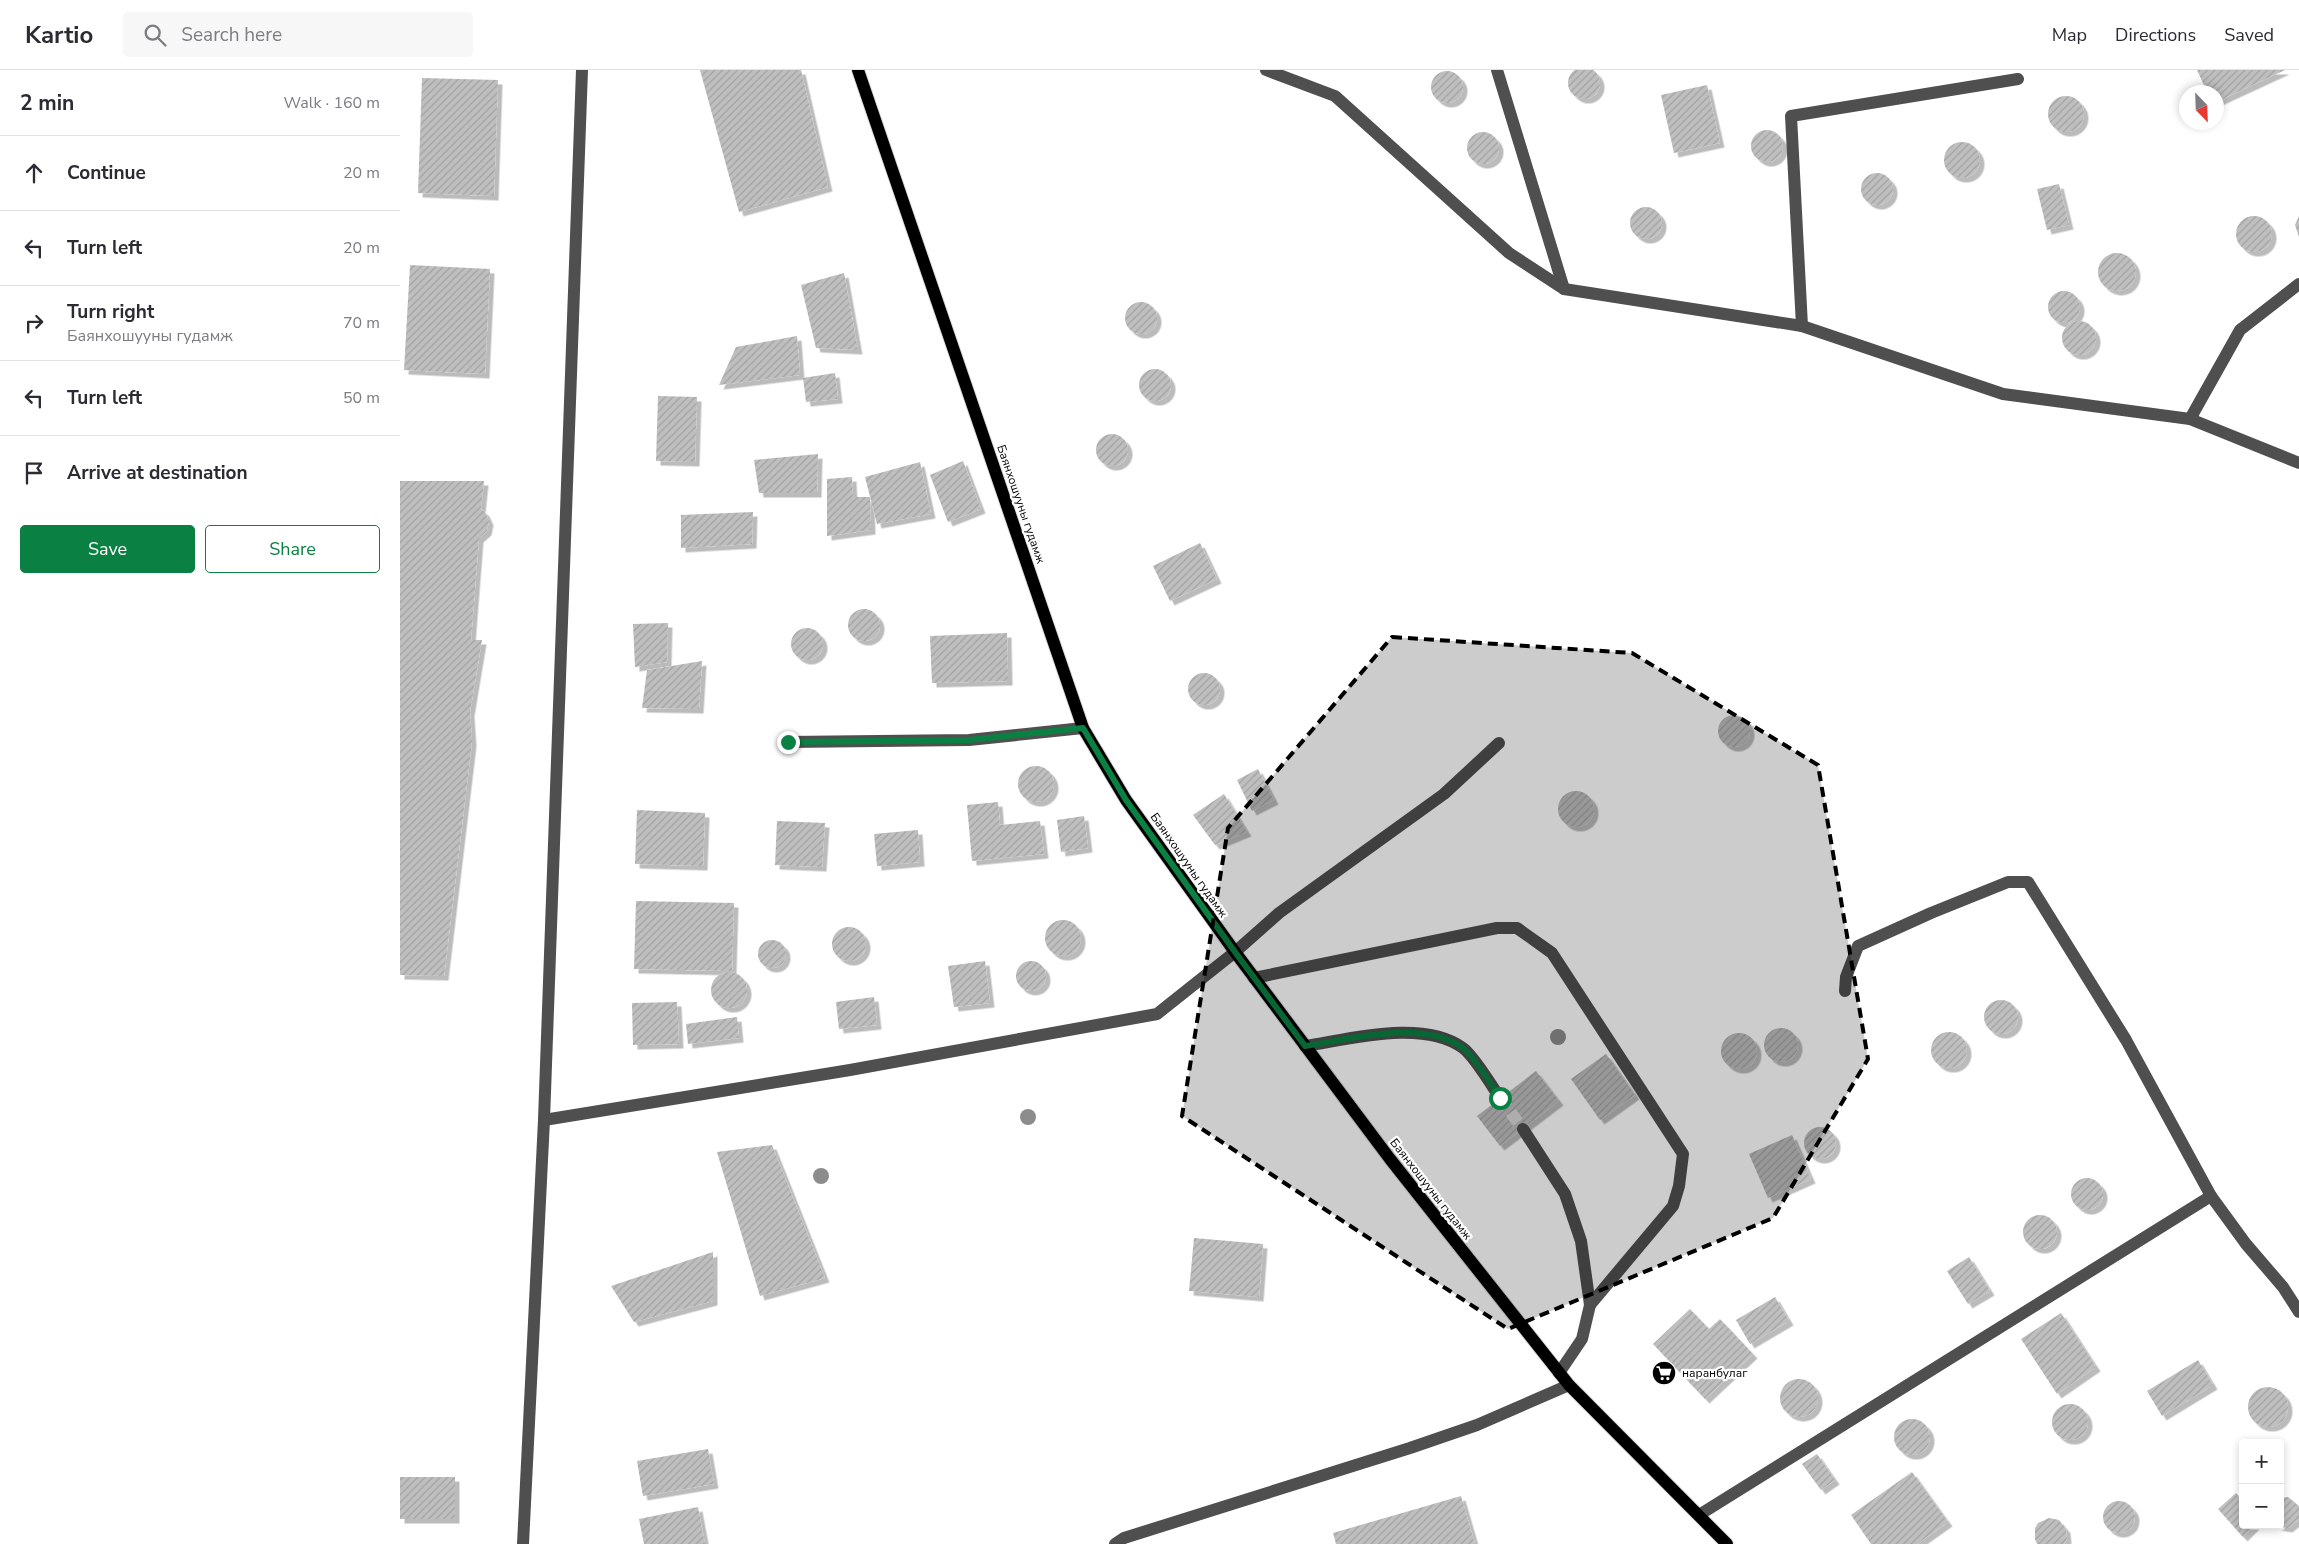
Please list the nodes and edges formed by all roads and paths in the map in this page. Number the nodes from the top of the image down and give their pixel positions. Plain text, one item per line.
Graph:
1 (582, 70) edge
2 (858, 70) edge
3 (1266, 70) edge
4 (1497, 70) edge
5 (2018, 79) dead end
6 (2299, 284) edge
7 (1564, 288) junction
8 (1802, 326) junction
9 (2190, 419) junction
10 (2299, 463) edge
11 (1083, 728) junction
12 (788, 742) dead end
13 (1499, 743) dead end
14 (1235, 952) junction
15 (1254, 978) junction
16 (1845, 991) dead end
17 (1305, 1046) junction
18 (1500, 1098) tunnel mouth
19 (544, 1120) junction
20 (1523, 1129) tunnel mouth
21 (2211, 1196) junction
22 (1590, 1305) junction
23 (2299, 1312) edge
24 (1559, 1373) junction
25 (1569, 1385) junction
26 (1699, 1515) junction
27 (523, 1544) edge
28 (1115, 1544) edge
29 (1727, 1544) edge

1 - 19 street
2 - 11 main road, Баянхошууны гудамж
3 - 7 street
4 - 7 street
5 - 8 street
6 - 9 street
7 - 8 street
8 - 9 street
9 - 10 street
11 - 12 street
11 - 14 main road, Баянхошууны гудамж
13 - 14 street
14 - 15 main road, Баянхошууны гудамж
14 - 19 street
15 - 17 main road, Баянхошууны гудамж
15 - 22 street
16 - 21 street
17 - 18 street
17 - 24 main road, Баянхошууны гудамж
19 - 27 street
20 - 22 street
21 - 23 street
21 - 26 street
22 - 24 street
24 - 25 main road, Баянхошууны гудамж
25 - 26 main road, Баянхошууны гудамж
25 - 28 street
26 - 29 main road, Баянхошууны гудамж

